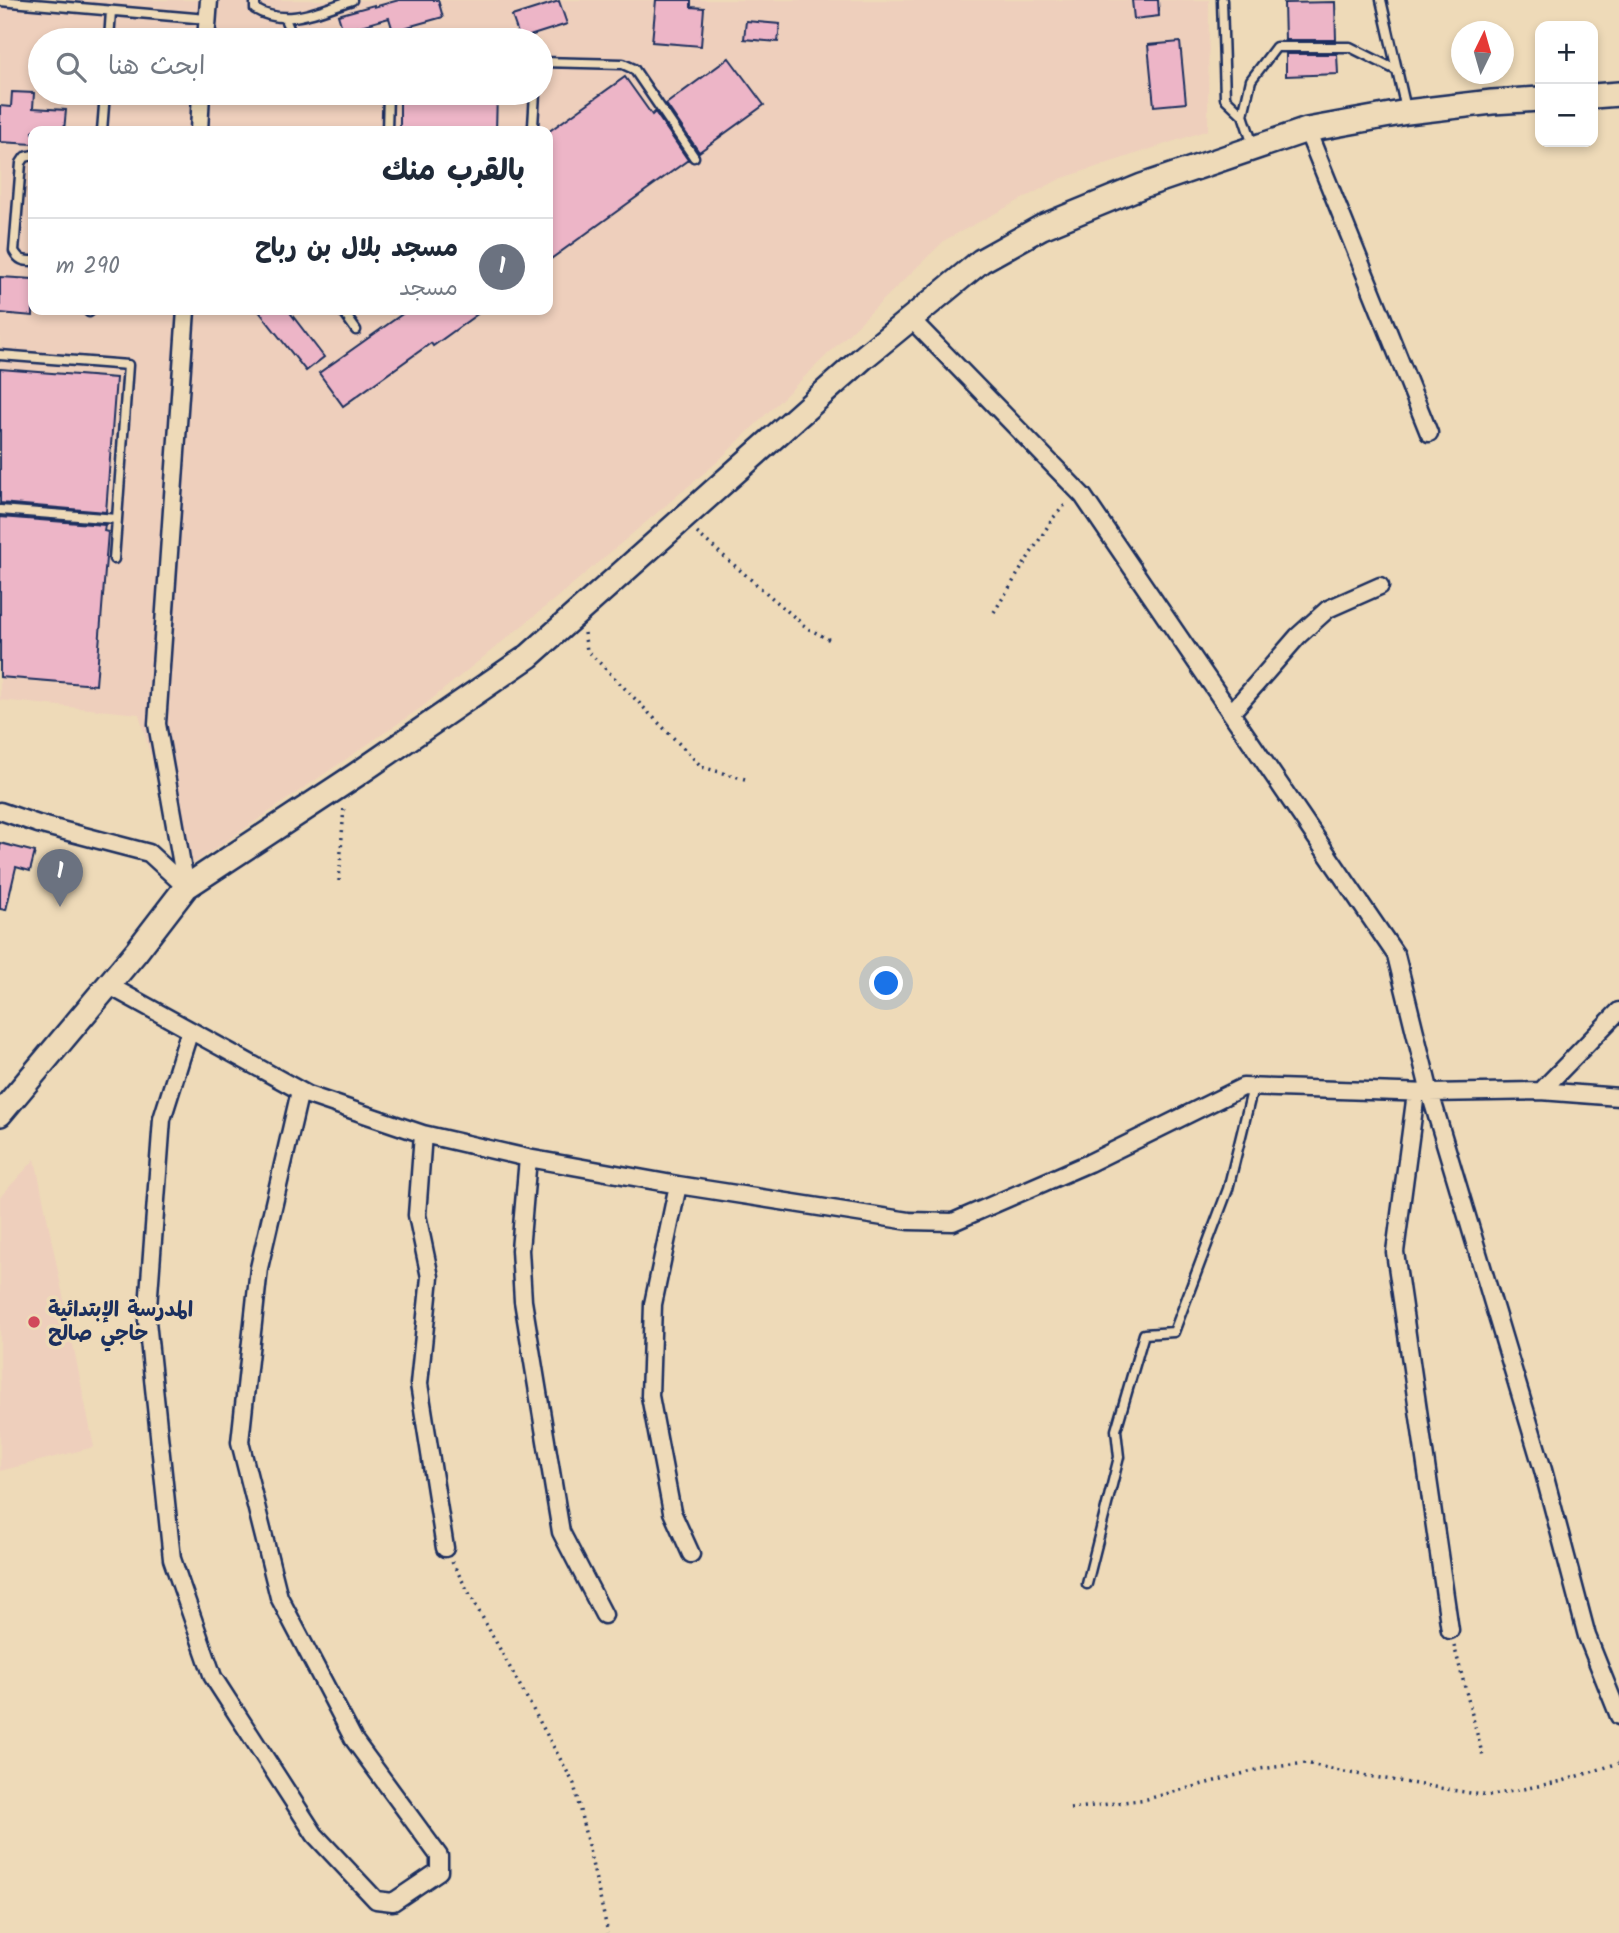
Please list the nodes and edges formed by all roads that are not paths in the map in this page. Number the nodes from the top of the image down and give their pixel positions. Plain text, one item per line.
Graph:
1 (209, 0) edge
2 (255, 0) edge
3 (352, 0) edge
4 (1222, 0) edge
5 (1381, 0) edge
6 (0, 1) edge
7 (111, 11) junction
8 (208, 19) junction
9 (285, 19) junction
10 (110, 28) edge
11 (207, 28) edge
12 (289, 28) edge
13 (553, 62) edge
14 (1398, 71) junction
15 (1619, 94) edge
16 (1598, 96) edge
17 (1535, 99) edge
18 (104, 105) edge
19 (200, 105) edge
20 (388, 105) edge
21 (534, 105) edge
22 (1407, 112) junction
23 (1243, 115) junction
24 (102, 126) edge
25 (199, 126) edge
26 (387, 126) edge
27 (533, 126) edge
28 (1307, 130) junction
29 (1254, 148) junction
30 (28, 156) edge
31 (694, 157) dead end
32 (28, 260) edge
33 (186, 315) edge
34 (346, 315) edge
35 (911, 319) junction
36 (356, 330) dead end
37 (0, 355) edge
38 (1429, 433) dead end
39 (0, 510) edge
40 (117, 519) junction
41 (114, 559) dead end
42 (1380, 586) dead end
43 (1231, 713) junction
44 (0, 811) edge
45 (186, 887) junction
46 (108, 985) junction
47 (1619, 1011) edge
48 (190, 1030) junction
49 (1253, 1087) junction
50 (300, 1091) junction
51 (1541, 1091) junction
52 (1423, 1093) junction
53 (1619, 1097) edge
54 (0, 1114) edge
55 (423, 1134) junction
56 (528, 1158) junction
57 (678, 1185) junction
58 (445, 1548) road end
59 (691, 1553) dead end
60 (1087, 1584) dead end
61 (604, 1615) dead end
62 (1450, 1630) road end
63 (1619, 1716) edge

1 - 8 street
2 - 9 lane
3 - 9 lane
4 - 23 lane
5 - 14 lane
6 - 7 lane
7 - 8 lane
7 - 10 lane
8 - 11 street
9 - 12 lane
13 - 31 lane
14 - 22 lane
14 - 23 lane
15 - 16 main road
17 - 22 main road
18 - 24 lane
19 - 25 street
20 - 26 lane
21 - 27 lane
22 - 28 main road
23 - 29 lane
28 - 29 main road
28 - 38 street
29 - 35 main road
30 - 32 lane
33 - 45 street
34 - 36 lane
35 - 43 street
35 - 45 main road
37 - 40 lane
39 - 40 lane
40 - 41 lane
42 - 43 street
43 - 52 street
44 - 45 street
45 - 46 main road
46 - 48 street
46 - 54 main road
47 - 51 street
48 - 50 street
48 - 50 street
49 - 52 street
49 - 57 street
49 - 60 lane
50 - 55 street
51 - 52 street
51 - 53 street
52 - 62 street
52 - 63 street
55 - 56 street
55 - 58 street
56 - 57 street
56 - 61 street
57 - 59 street

